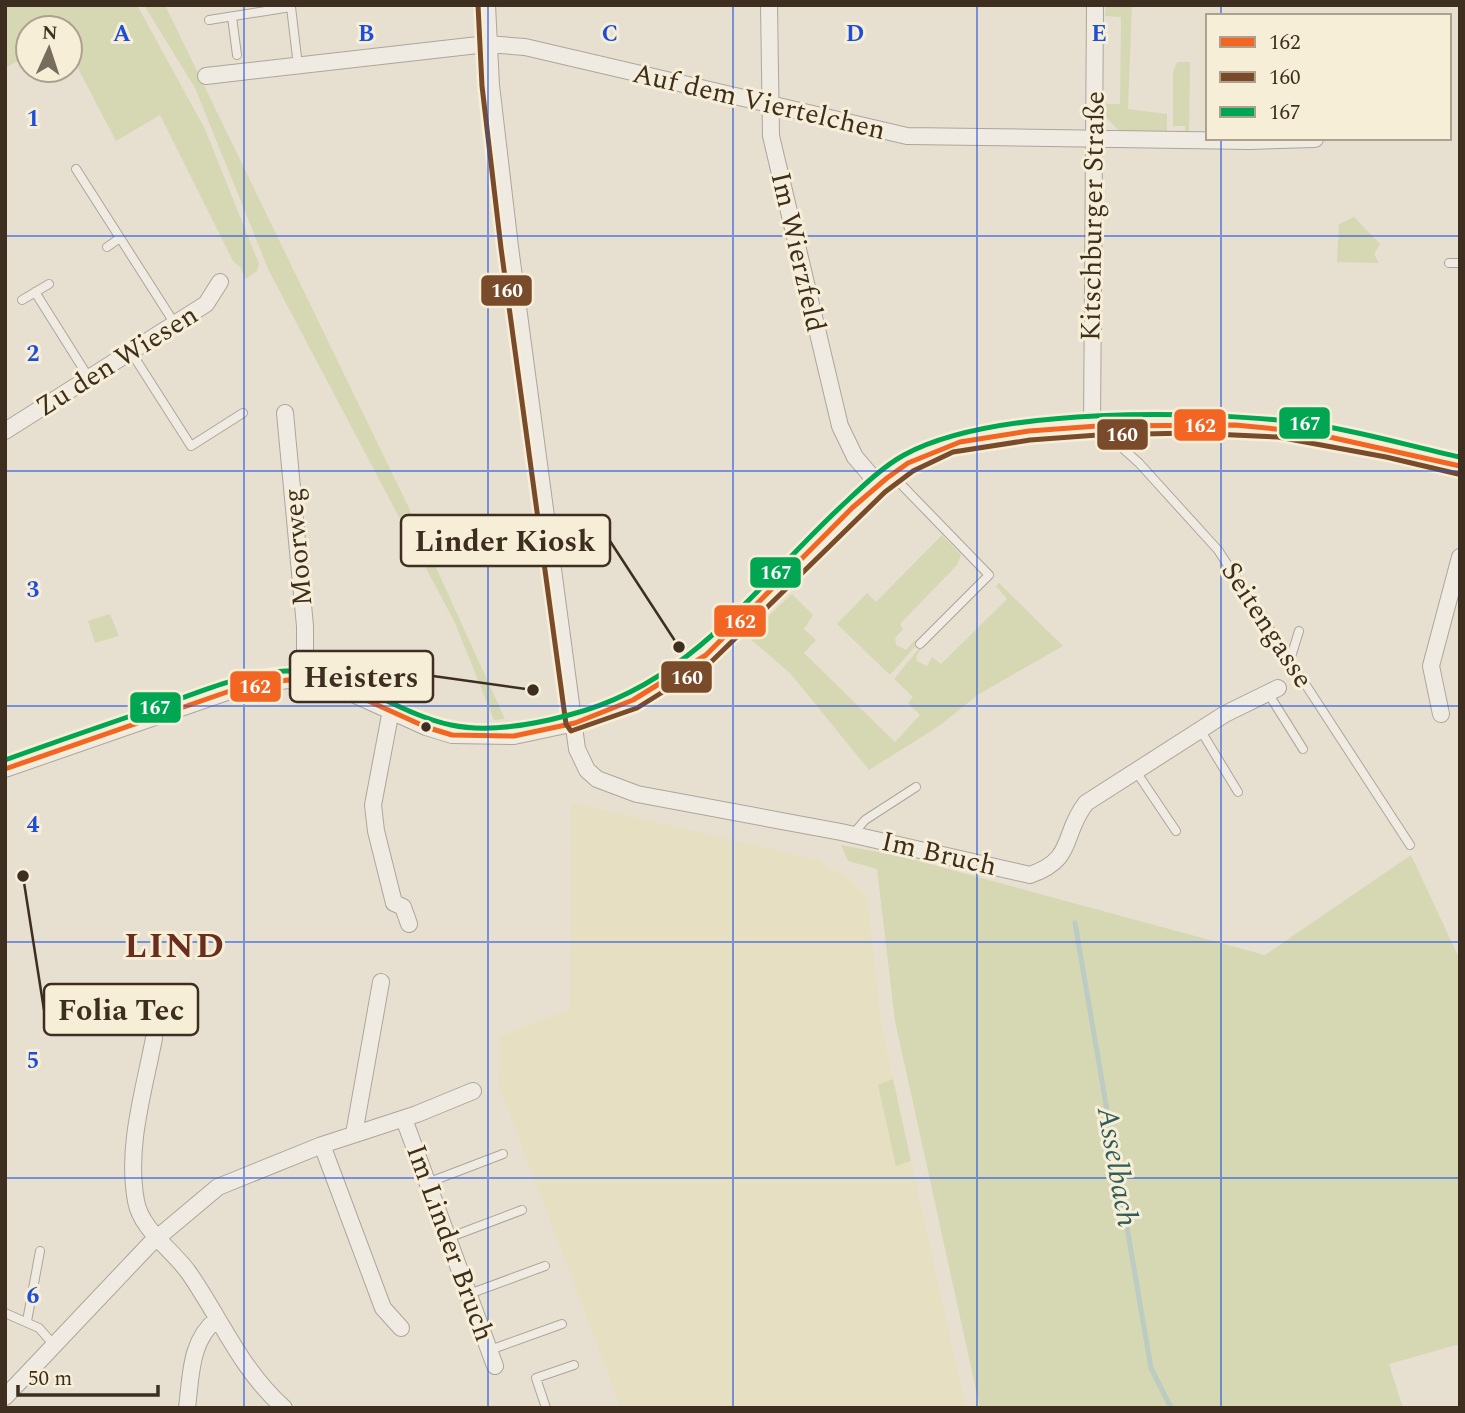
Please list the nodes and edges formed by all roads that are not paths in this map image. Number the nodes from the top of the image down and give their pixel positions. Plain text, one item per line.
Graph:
1 (487, 5) edge
2 (769, 5) edge
3 (1095, 5) edge
4 (232, 17) junction
5 (209, 20) dead end
6 (487, 44) junction
7 (237, 55) dead end
8 (299, 66) junction
9 (206, 76) dead end
10 (768, 106) junction
11 (1206, 139) edge
12 (1094, 140) junction
13 (76, 169) dead end
14 (120, 238) junction
15 (107, 247) dead end
16 (1449, 263) dead end
17 (1460, 263) edge
18 (220, 282) dead end
19 (49, 284) dead end
20 (36, 292) junction
21 (22, 300) dead end
22 (175, 324) junction
23 (131, 352) junction
24 (89, 378) junction
25 (243, 413) dead end
26 (285, 413) dead end
27 (1095, 426) junction
28 (5, 431) edge
29 (1460, 466) edge
30 (885, 480) junction
31 (1460, 557) edge
32 (1454, 602) edge
33 (1299, 631) dead end
34 (920, 643) dead end
35 (1290, 660) junction
36 (304, 682) junction
37 (1273, 691) joint
38 (391, 710) junction
39 (1441, 714) dead end
40 (575, 723) junction
41 (1201, 731) junction
42 (1303, 749) dead end
43 (5, 769) edge
44 (1137, 773) junction
45 (916, 787) dead end
46 (1238, 792) dead end
47 (1176, 831) dead end
48 (853, 834) junction
49 (1410, 845) dead end
50 (409, 924) dead end
51 (382, 982) dead end
52 (155, 1038) dead end
53 (473, 1091) dead end
54 (404, 1119) junction
55 (354, 1135) junction
56 (322, 1145) junction
57 (503, 1154) dead end
58 (427, 1183) junction
59 (522, 1210) dead end
60 (158, 1237) junction
61 (448, 1238) junction
62 (40, 1251) dead end
63 (545, 1266) dead end
64 (469, 1294) junction
65 (5, 1313) edge
66 (217, 1319) junction
67 (27, 1321) junction
68 (562, 1324) dead end
69 (401, 1328) dead end
70 (54, 1345) junction
71 (490, 1350) junction
72 (574, 1365) dead end
73 (495, 1366) dead end
74 (7, 1391) edge
75 (187, 1408) edge
76 (284, 1408) edge
77 (547, 1408) edge

1 - 6 street, Im Bruch
2 - 10 street, Im Wierzfeld
3 - 12 street, Kitschburger Straße
4 - 5 lane
4 - 7 lane
4 - 8 lane
6 - 8 street, Auf dem Viertelchen
6 - 10 street, Auf dem Viertelchen
6 - 40 street, Im Bruch
8 - 9 street, Auf dem Viertelchen
10 - 12 street, Auf dem Viertelchen
10 - 30 street, Im Wierzfeld
11 - 12 street, Auf dem Viertelchen
12 - 27 street, Kitschburger Straße
13 - 14 lane
14 - 15 lane
14 - 22 lane
16 - 17 lane
18 - 22 street, Zu den Wiesen
19 - 20 lane
20 - 21 lane
20 - 24 lane
22 - 23 street, Zu den Wiesen
23 - 24 street, Zu den Wiesen
23 - 25 lane
24 - 28 street, Zu den Wiesen
26 - 36 street, Moorweg
27 - 29 street
27 - 30 street
27 - 35 lane, Seitengasse
30 - 34 lane
30 - 40 street
31 - 32 street
32 - 39 street
33 - 35 lane
35 - 49 lane, Seitengasse
36 - 38 street
36 - 43 street
37 - 41 street, Im Bruch
37 - 42 lane
38 - 40 street
38 - 50 street
40 - 48 street, Im Bruch
41 - 44 street, Im Bruch
41 - 46 lane
44 - 47 lane
44 - 48 street, Im Bruch
45 - 48 lane
51 - 55 street
52 - 60 street
53 - 54 street, Im Linder Bruch
54 - 55 street, Im Linder Bruch
54 - 58 street, Im Linder Bruch
55 - 56 street, Im Linder Bruch
56 - 60 street, Im Linder Bruch
56 - 69 street
57 - 58 lane
58 - 61 street, Im Linder Bruch
59 - 61 lane
60 - 66 street
60 - 70 street, Im Linder Bruch
61 - 64 street, Im Linder Bruch
62 - 67 lane
63 - 64 lane
64 - 71 street, Im Linder Bruch
65 - 67 lane
66 - 75 street
66 - 76 street
67 - 70 lane
68 - 71 lane
70 - 74 street, Im Linder Bruch
71 - 73 street, Im Linder Bruch
72 - 77 lane

